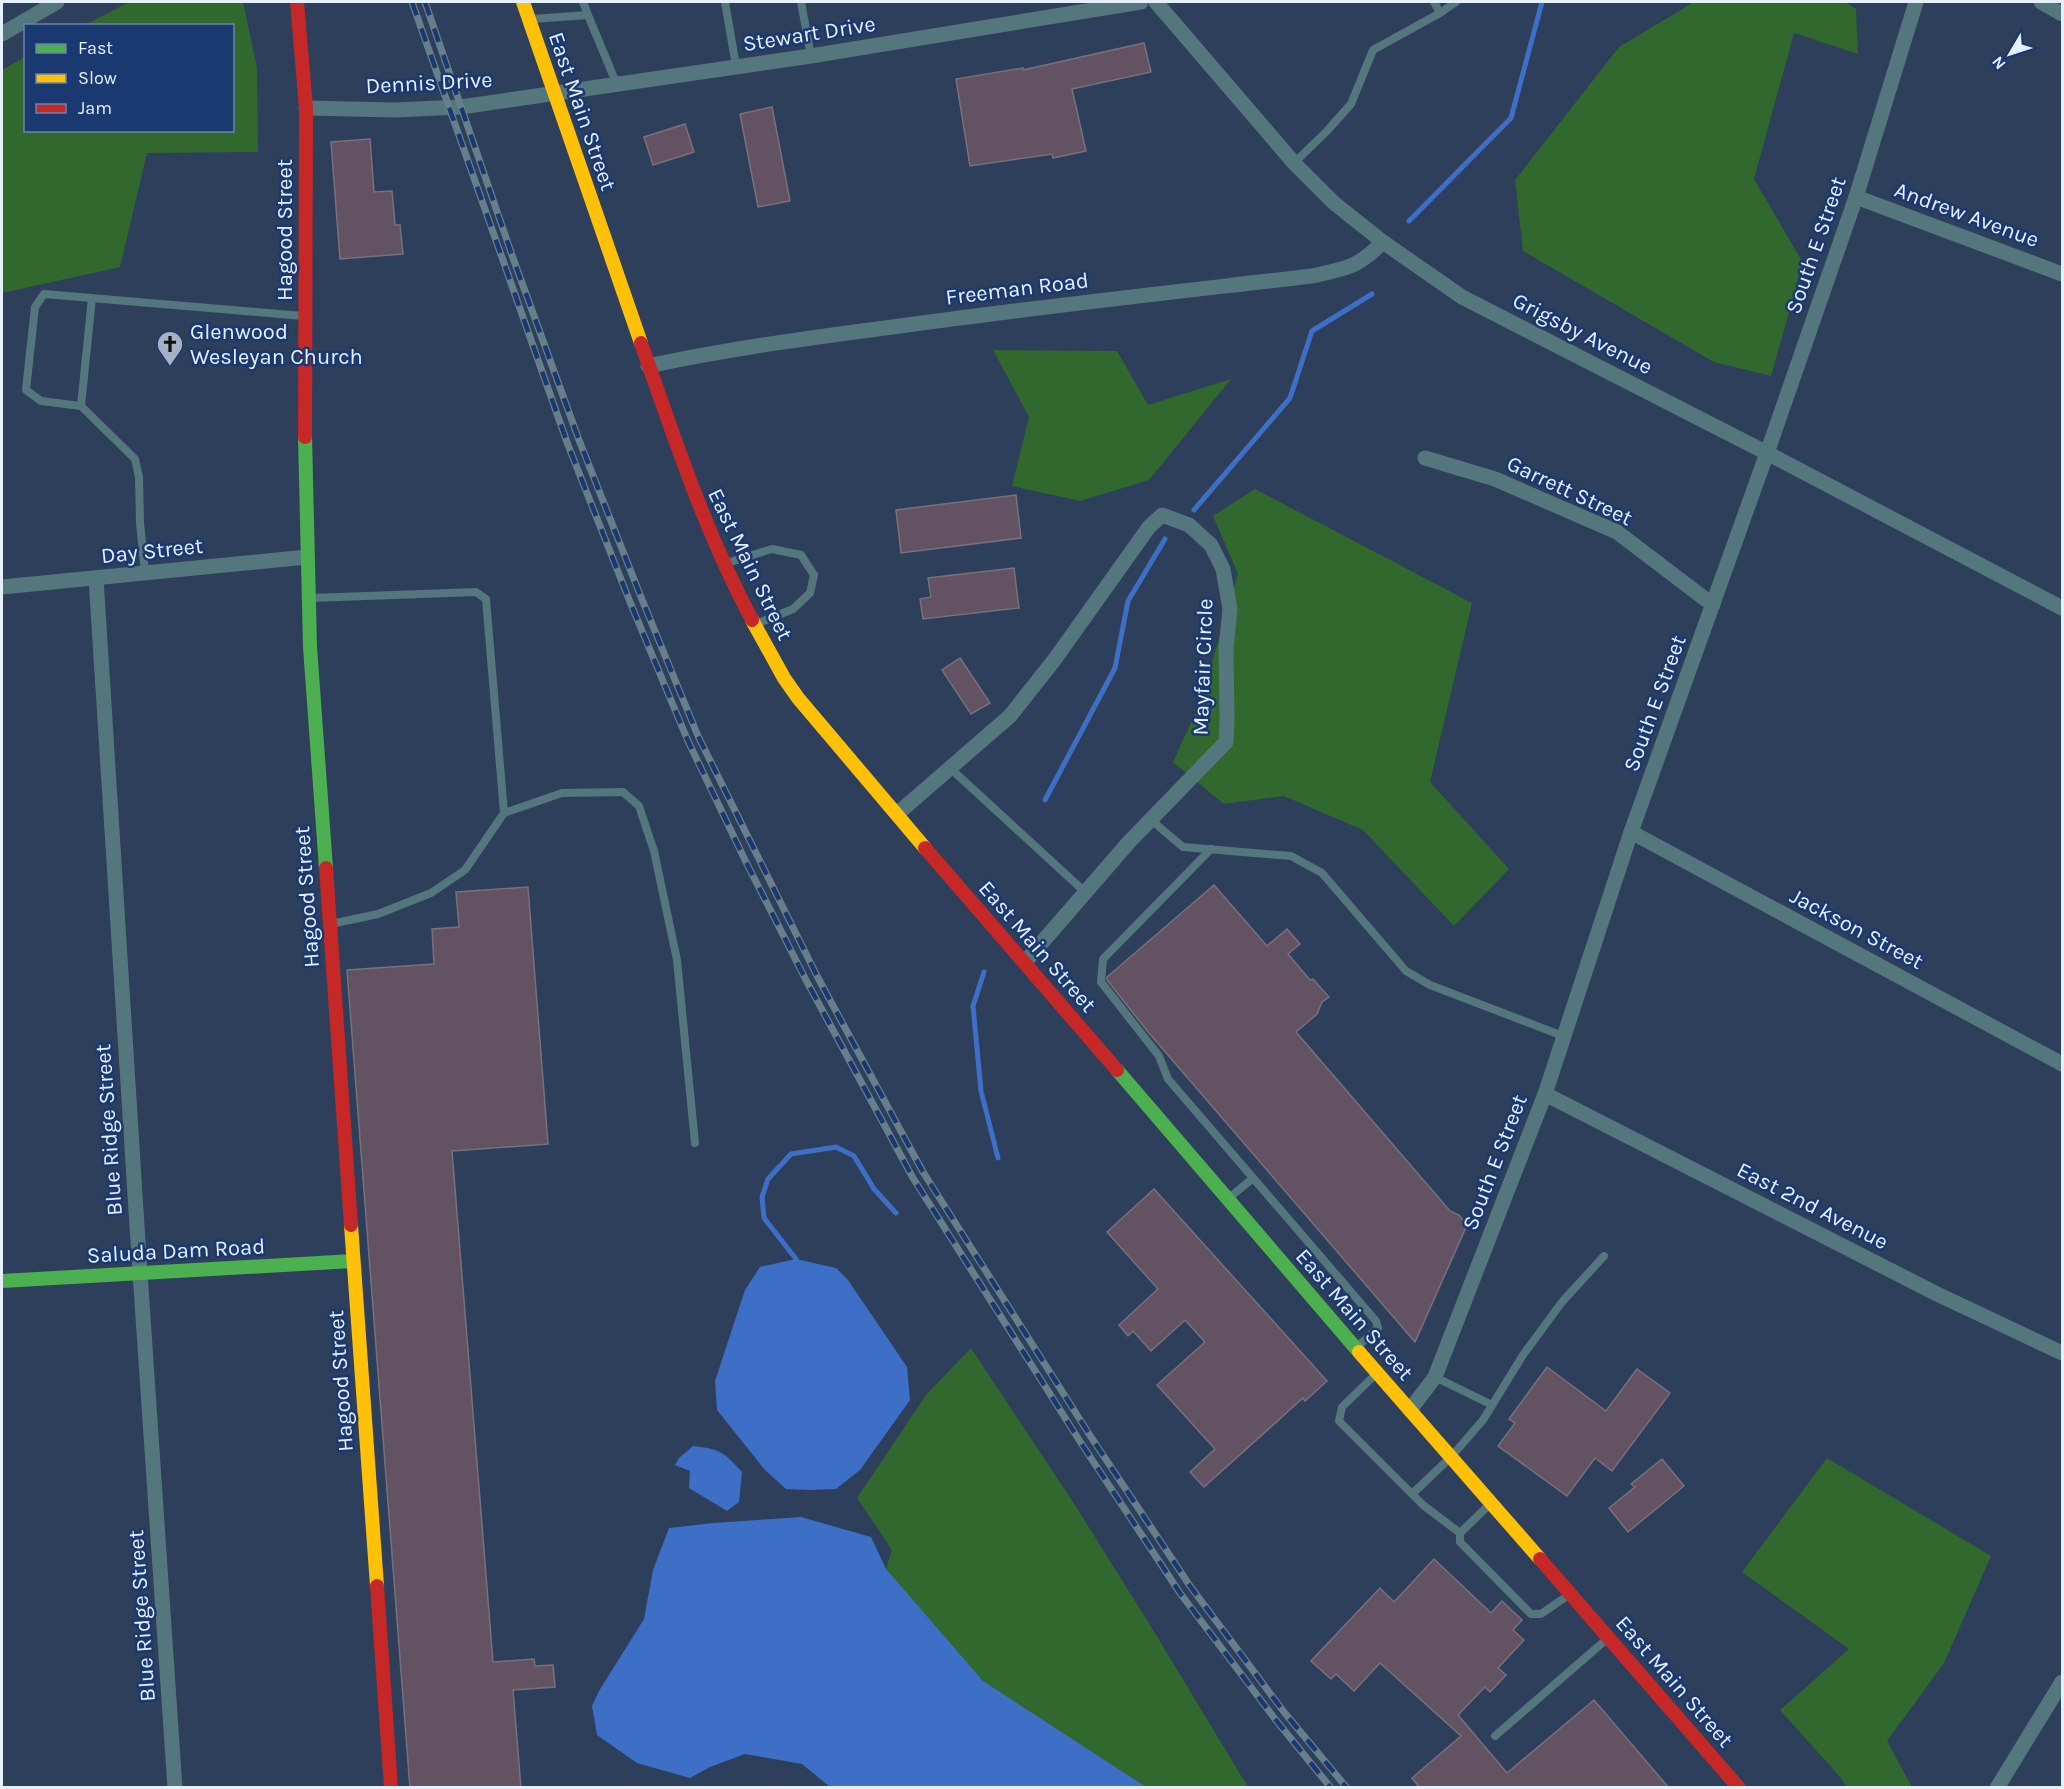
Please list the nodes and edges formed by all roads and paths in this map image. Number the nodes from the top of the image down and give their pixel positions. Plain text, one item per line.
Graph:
1 (57, 2) edge
2 (297, 2) edge
3 (523, 2) edge
4 (583, 2) edge
5 (725, 2) edge
6 (801, 2) edge
7 (1141, 2) edge
8 (1156, 2) edge
9 (1434, 2) edge
10 (1455, 2) edge
11 (1916, 2) edge
12 (2040, 2) edge
13 (1440, 13) junction
14 (2062, 14) edge
15 (588, 15) junction
16 (529, 19) junction
17 (2, 34) edge
18 (811, 56) junction
19 (736, 66) junction
20 (616, 85) junction
21 (555, 93) junction
22 (306, 108) junction
23 (1294, 163) junction
24 (1856, 197) junction
25 (1383, 242) junction
26 (2062, 274) edge
27 (92, 298) junction
28 (305, 316) junction
29 (648, 366) junction
30 (81, 406) junction
31 (1767, 453) junction
32 (1425, 458) dead end
33 (307, 557) junction
34 (724, 564) junction
35 (145, 572) junction
36 (96, 578) junction
37 (2, 587) edge
38 (308, 598) junction
39 (1713, 605) junction
40 (2062, 608) edge
41 (754, 625) junction
42 (950, 768) junction
43 (504, 813) junction
44 (897, 814) junction
45 (1151, 820) junction
46 (1631, 832) junction
47 (1211, 849) junction
48 (1085, 892) junction
49 (329, 924) junction
50 (1024, 962) junction
51 (1563, 1036) junction
52 (2062, 1064) edge
53 (1545, 1094) junction
54 (695, 1143) dead end
55 (1254, 1178) junction
56 (1228, 1199) junction
57 (1604, 1256) dead end
58 (353, 1260) junction
59 (140, 1274) junction
60 (2, 1281) edge
61 (1356, 1348) junction
62 (2062, 1353) edge
63 (1378, 1372) junction
64 (1435, 1377) junction
65 (1492, 1405) junction
66 (1410, 1410) junction
67 (1451, 1457) junction
68 (1412, 1494) junction
69 (1491, 1503) junction
70 (1460, 1533) junction
71 (1571, 1593) junction
72 (1610, 1637) junction
73 (2062, 1682) edge
74 (1495, 1736) dead end
75 (175, 1788) edge
76 (392, 1788) edge
77 (1739, 1788) edge
78 (1997, 1788) edge

1 - 17 street
2 - 22 main road, Hagood Street
3 - 16 main road, East Main Street
4 - 15 lane
5 - 19 lane
6 - 18 lane
7 - 18 street, Stewart Drive
8 - 23 street, Grigsby Avenue
9 - 13 lane
10 - 13 lane
11 - 24 street, South E Street
12 - 14 street
13 - 23 lane
15 - 16 lane
15 - 20 lane
16 - 21 main road, East Main Street
18 - 19 street, Stewart Drive
19 - 20 street, Stewart Drive
20 - 21 street, Stewart Drive
21 - 22 street, Dennis Drive
21 - 29 main road, East Main Street
22 - 28 main road, Hagood Street
23 - 25 street, Grigsby Avenue
24 - 26 street, Andrew Avenue
24 - 31 street, South E Street
25 - 29 street, Freeman Road
25 - 31 street, Grigsby Avenue
27 - 28 lane
27 - 30 lane
27 - 30 lane
28 - 33 main road, Hagood Street
29 - 34 main road, East Main Street
30 - 35 lane
31 - 39 street, South E Street
31 - 40 street, Grigsby Avenue
32 - 39 street, Garrett Street
33 - 35 street, Day Street
33 - 38 main road, Hagood Street
34 - 41 main road, East Main Street
34 - 41 lane
35 - 36 street, Day Street
36 - 37 street, Day Street
36 - 59 street, Blue Ridge Street
38 - 43 lane
38 - 49 main road, Hagood Street
39 - 46 street, South E Street
41 - 44 main road, East Main Street
42 - 44 street, Mayfair Circle
42 - 45 street, Mayfair Circle
42 - 48 lane
43 - 49 lane
43 - 54 lane
44 - 50 main road, East Main Street
45 - 47 lane
45 - 48 street, Mayfair Circle
46 - 51 street, South E Street
46 - 52 street, Jackson Street
47 - 51 lane
47 - 55 lane
48 - 50 street, Mayfair Circle
49 - 58 main road, Hagood Street
50 - 56 main road, East Main Street
51 - 53 street, South E Street
53 - 62 street, East 2nd Avenue
53 - 64 street, South E Street
55 - 56 lane
55 - 61 lane
56 - 61 main road, East Main Street
57 - 65 lane
58 - 59 main road, Saluda Dam Road
58 - 76 main road, Hagood Street
59 - 60 main road, Saluda Dam Road
59 - 75 street, Blue Ridge Street
61 - 63 main road, East Main Street
63 - 66 main road, East Main Street
63 - 68 lane
64 - 65 lane
64 - 66 street, South E Street
65 - 67 lane
66 - 67 main road, East Main Street
67 - 68 lane
67 - 69 main road, East Main Street
68 - 70 lane
69 - 70 lane
69 - 71 main road, East Main Street
70 - 71 lane
71 - 72 main road, East Main Street
72 - 74 lane
72 - 77 main road, East Main Street
73 - 78 street

